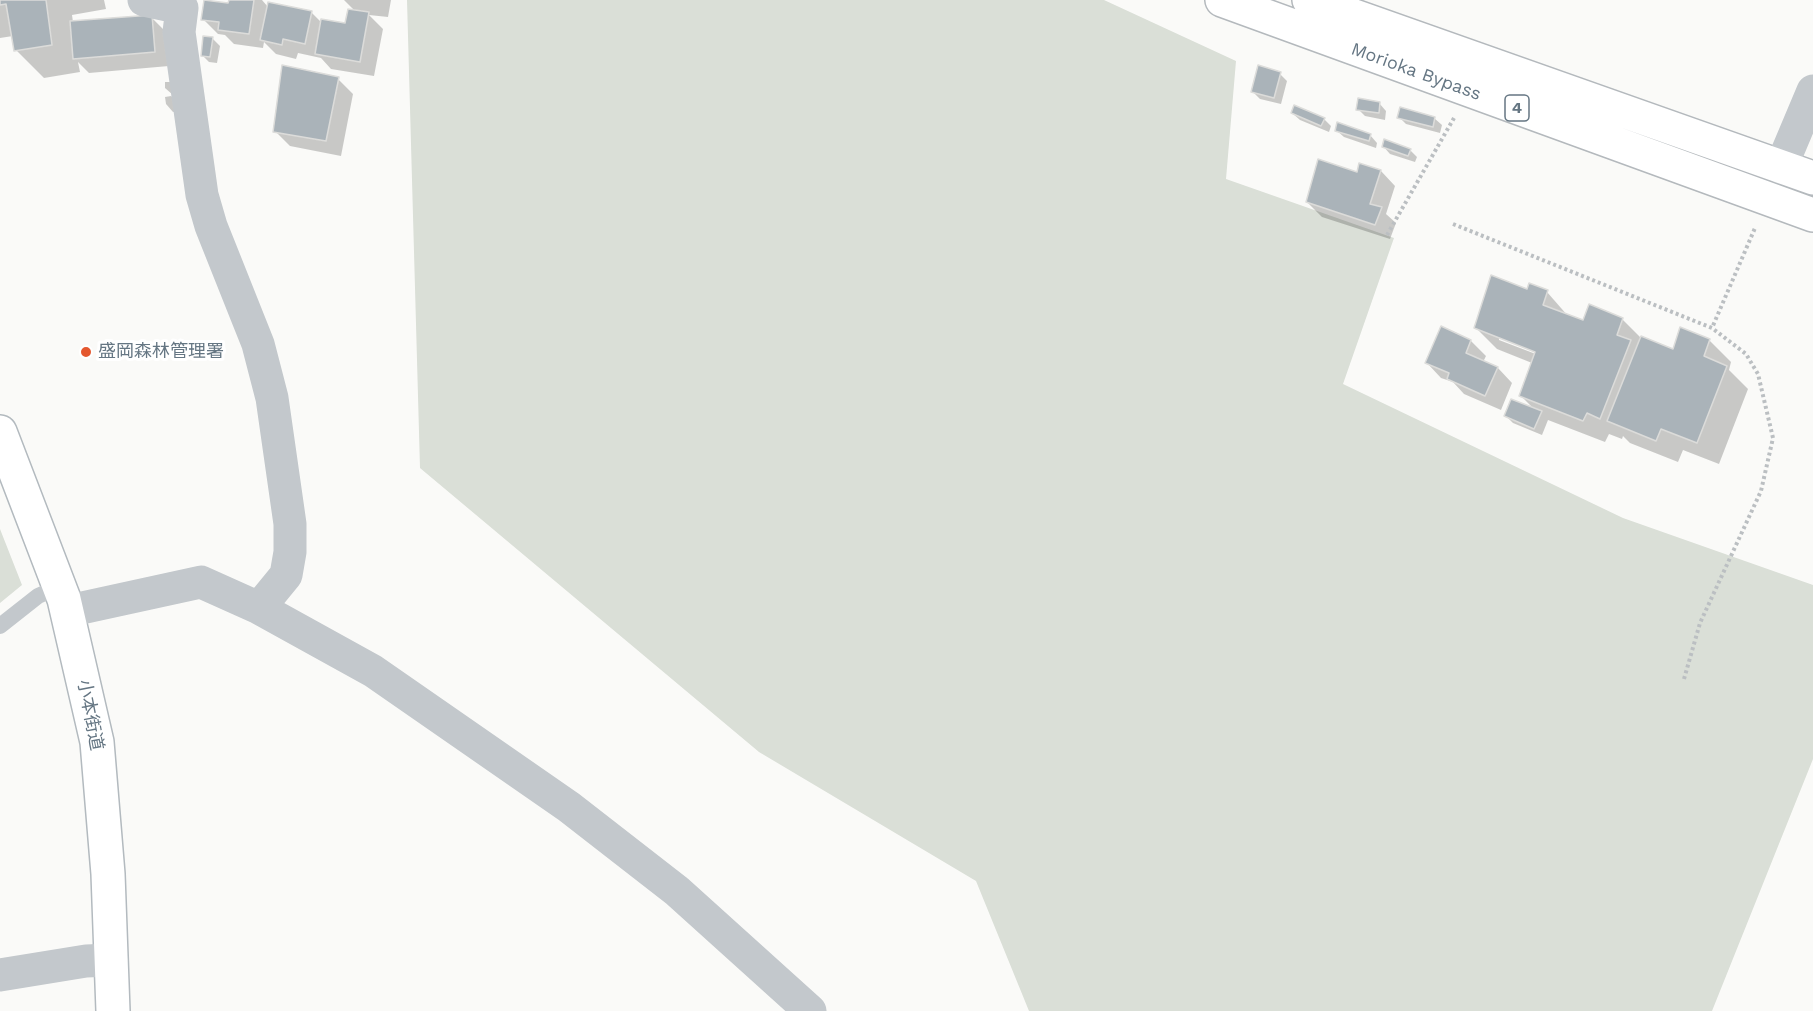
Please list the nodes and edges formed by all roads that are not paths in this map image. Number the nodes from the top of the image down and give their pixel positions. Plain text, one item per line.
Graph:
1 (144, 0) edge
2 (1222, 0) edge
3 (1309, 0) edge
4 (183, 4) edge
5 (1813, 92) edge
6 (1781, 167) junction
7 (1813, 178) edge
8 (1813, 215) edge
9 (0, 432) edge
10 (64, 599) junction
11 (259, 608) junction
12 (0, 626) edge
13 (111, 960) junction
14 (0, 975) edge
15 (113, 1011) edge
16 (810, 1011) edge

1 - 4 street
2 - 8 main road, Morioka Bypass / 4
3 - 6 main road, Morioka Bypass / 4
4 - 11 street
5 - 6 street
6 - 7 main road, Morioka Bypass / 4
9 - 10 main road, 小本街道
10 - 11 street
10 - 12 lane
10 - 13 main road, 小本街道
11 - 16 street
13 - 14 street
13 - 15 main road, 小本街道

